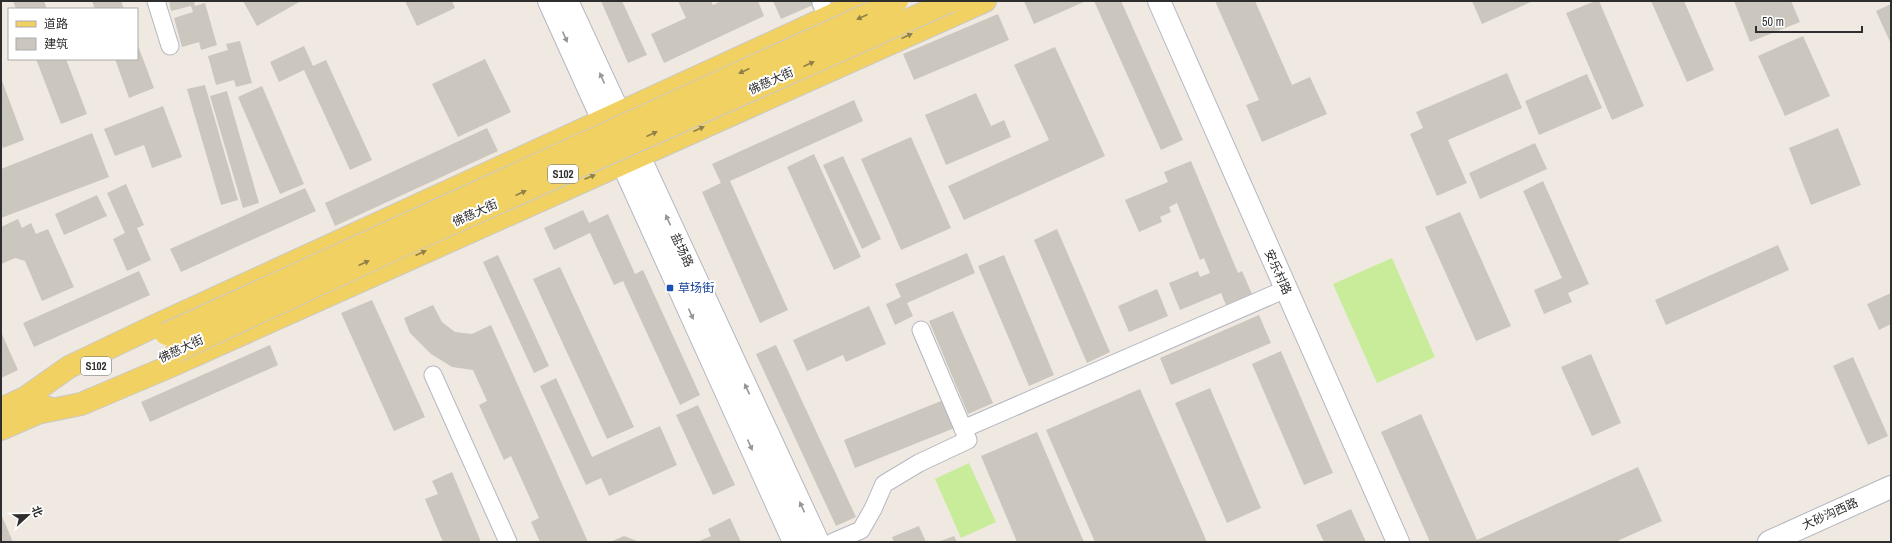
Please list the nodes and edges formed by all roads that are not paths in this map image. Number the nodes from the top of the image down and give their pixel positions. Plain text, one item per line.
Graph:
1 (156, 1) edge
2 (549, 1) edge
3 (567, 1) edge
4 (864, 1) edge
5 (897, 1) edge
6 (951, 1) edge
7 (985, 1) edge
8 (1159, 1) edge
9 (170, 46) dead end
10 (610, 117) junction
11 (630, 160) junction
12 (1286, 289) junction
13 (921, 330) dead end
14 (171, 343) junction
15 (433, 375) dead end
16 (31, 406) junction
17 (1, 409) edge
18 (1, 429) edge
19 (963, 429) junction
20 (1891, 487) edge
21 (508, 542) edge
22 (794, 542) edge
23 (818, 542) edge
24 (833, 542) edge
25 (1398, 542) edge
26 (1769, 542) edge

1 - 9 street
2 -> 10 main road, 盐场路
10 -> 3 main road, 盐场路
4 - 10 main road
5 -> 14 main road, 佛慈大街 / S102, bridge
14 -> 6 main road, 佛慈大街 / S102, bridge
11 -> 7 main road
8 - 12 main road, 安乐村路
10 - 11 main road, 盐场路
10 - 16 main road
16 -> 11 main road
11 -> 22 main road, 盐场路
23 -> 11 main road, 盐场路
12 - 19 street
12 - 25 main road, 安乐村路
13 - 19 street
14 - 16 main road, 佛慈大街 / S102
15 - 21 street
16 - 17 main road, 佛慈大街 / S102
16 - 18 main road, 佛慈大街 / S102
19 - 24 street
20 - 26 main road, 大砂沟西路

